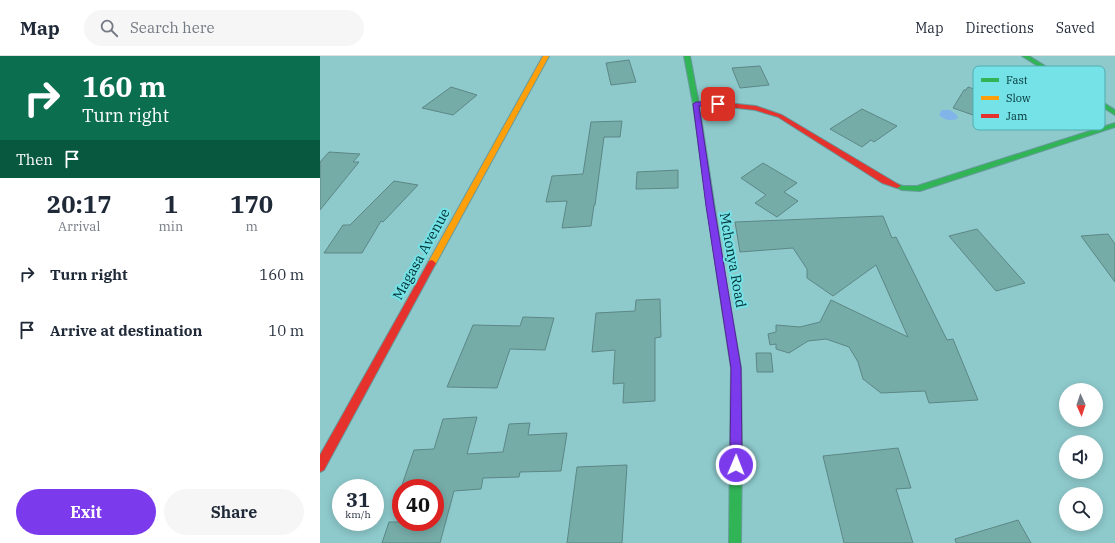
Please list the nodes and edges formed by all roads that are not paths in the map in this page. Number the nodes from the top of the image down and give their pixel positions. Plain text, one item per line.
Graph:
1 (546, 56) edge
2 (687, 56) edge
3 (1025, 56) edge
4 (1041, 66) edge
5 (696, 104) junction
6 (1105, 107) edge
7 (1115, 113) edge
8 (1115, 125) edge
9 (1105, 128) edge
10 (1100, 130) edge
11 (320, 466) edge
12 (735, 543) edge

1 - 11 street, Magasa Avenue
2 - 5 street, Mchonya Road
3 - 4 street
5 - 10 street
5 - 12 street, Mchonya Road
6 - 7 street
8 - 9 street

